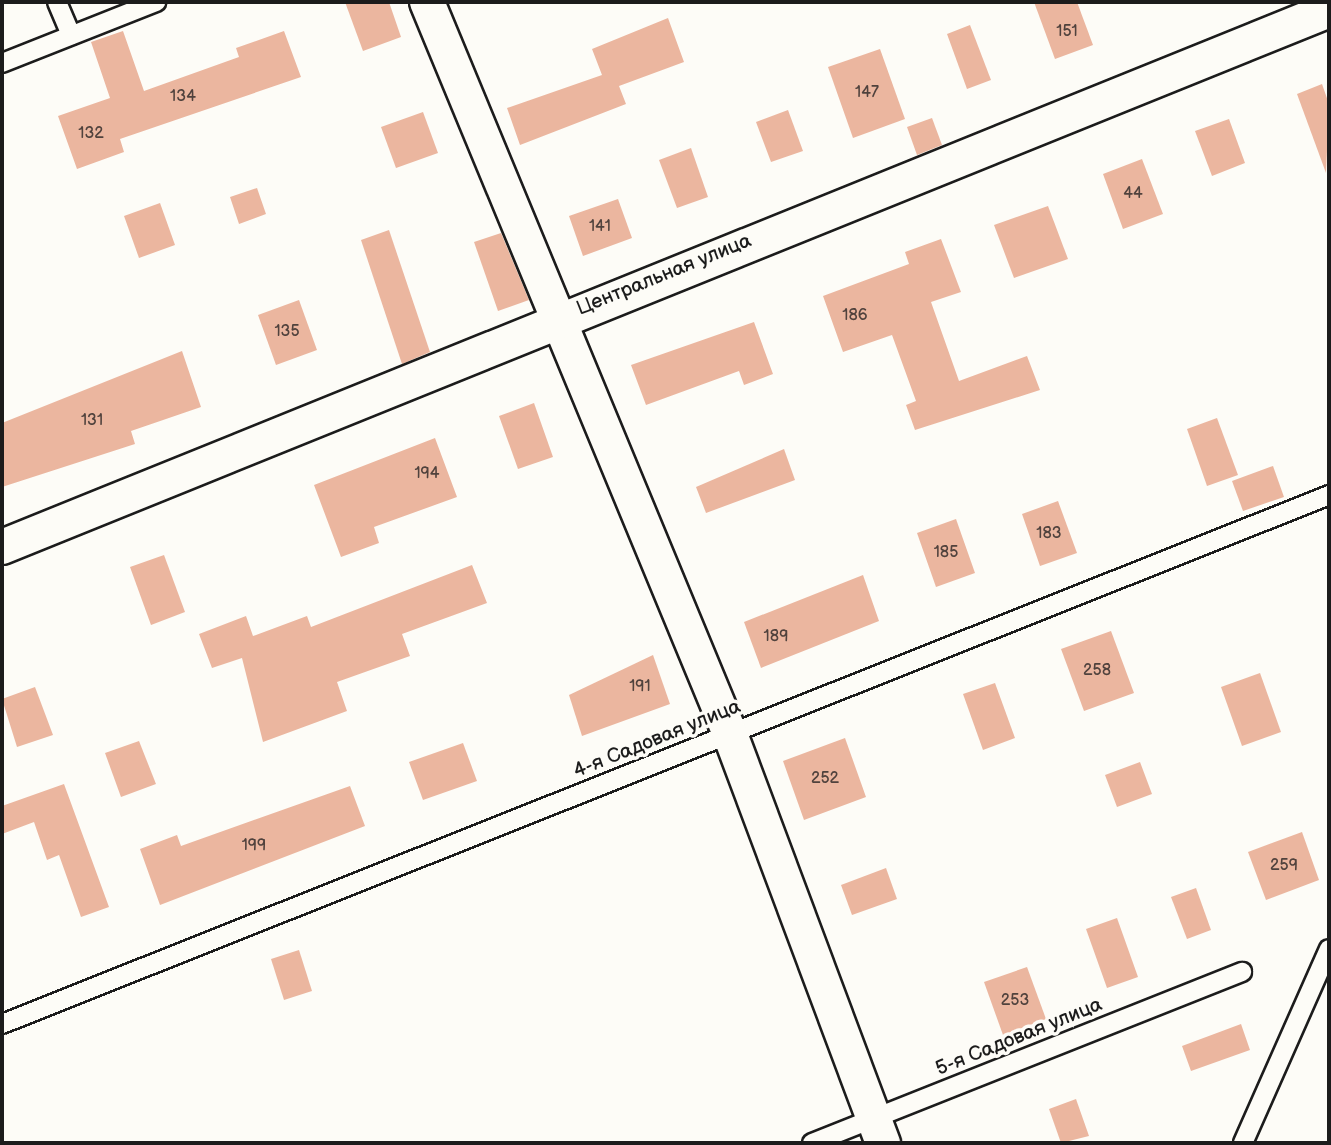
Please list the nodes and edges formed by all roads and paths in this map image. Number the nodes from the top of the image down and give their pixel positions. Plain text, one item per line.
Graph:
1 (57, 2) edge
2 (156, 2) edge
3 (427, 2) edge
4 (1325, 13) edge
5 (71, 35) junction
6 (2, 63) edge
7 (554, 320) junction
8 (1329, 495) edge
9 (2, 547) edge
10 (730, 734) junction
11 (1329, 949) edge
12 (1242, 972) dead end
13 (2, 1024) edge
14 (878, 1130) edge
15 (812, 1143) edge
16 (1243, 1143) edge

1 - 5 lane
2 - 5 lane
3 - 7 street
4 - 7 street, Центральная улица
5 - 6 lane
7 - 9 street, Центральная улица
7 - 10 street
8 - 10 lane, 4-я Садовая улица
10 - 13 lane, 4-я Садовая улица
10 - 14 street
11 - 16 lane
12 - 14 lane, 5-я Садовая улица
14 - 15 lane, 5-я Садовая улица

